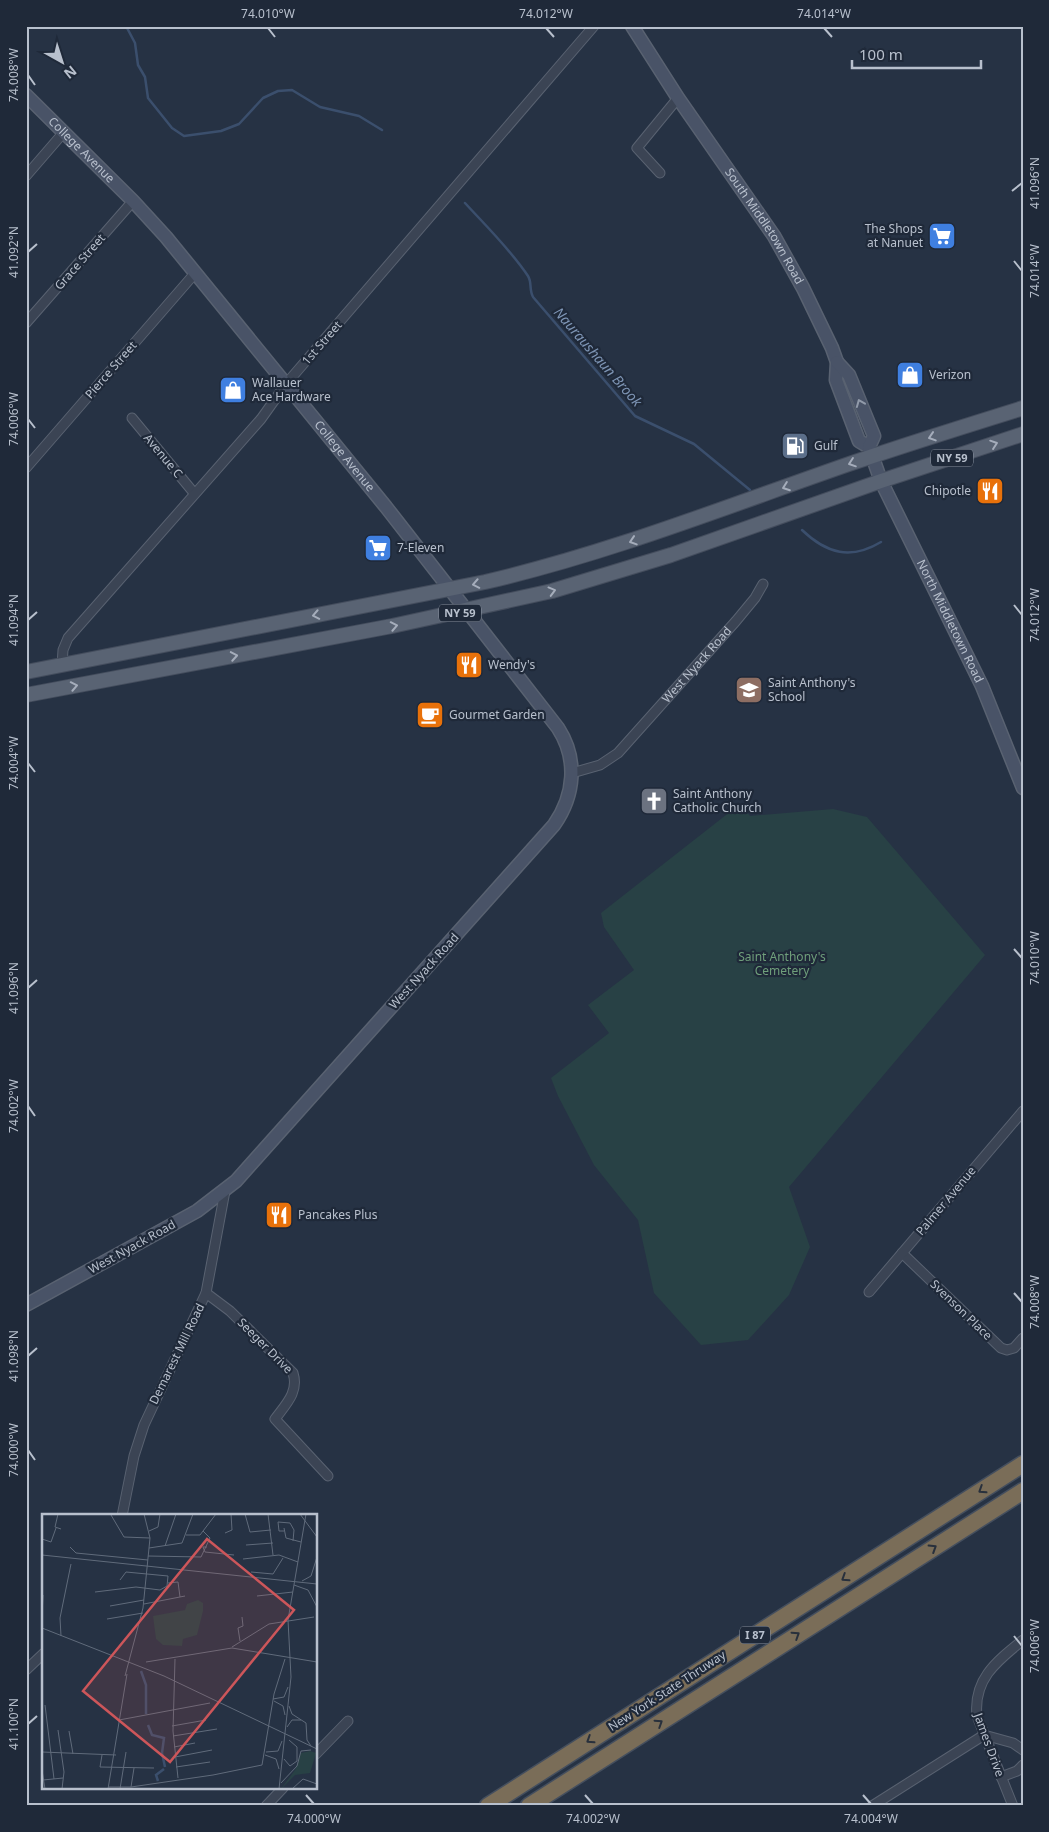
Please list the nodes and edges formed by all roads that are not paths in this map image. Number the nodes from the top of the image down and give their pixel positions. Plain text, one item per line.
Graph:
1 (594, 26) edge
2 (632, 26) edge
3 (26, 95) edge
4 (678, 98) junction
5 (64, 132) junction
6 (660, 172) dead end
7 (26, 176) edge
8 (133, 200) junction
9 (196, 272) junction
10 (26, 323) edge
11 (286, 384) junction
12 (1023, 408) edge
13 (132, 418) dead end
14 (1023, 434) edge
15 (870, 452) junction
16 (26, 468) edge
17 (881, 481) junction
18 (194, 493) junction
19 (763, 584) dead end
20 (450, 589) junction
21 (467, 611) junction
22 (62, 665) junction
23 (26, 672) edge
24 (26, 695) edge
25 (572, 773) junction
26 (1023, 788) edge
27 (1023, 1111) edge
28 (225, 1191) junction
29 (902, 1253) junction
30 (869, 1292) dead end
31 (206, 1293) junction
32 (26, 1305) edge
33 (1023, 1338) edge
34 (1023, 1464) edge
35 (328, 1476) dead end
36 (1023, 1491) edge
37 (122, 1514) edge
38 (1023, 1640) edge
39 (42, 1655) edge
40 (26, 1670) edge
41 (348, 1720) dead end
42 (984, 1735) junction
43 (1023, 1750) edge
44 (318, 1752) edge
45 (1023, 1764) edge
46 (1001, 1777) junction
47 (281, 1790) edge
48 (266, 1806) edge
49 (488, 1806) edge
50 (529, 1806) edge
51 (872, 1806) edge
52 (1013, 1806) edge

1 - 11 street, 1st Street
2 - 4 street, South Middletown Road
3 - 5 street, College Avenue
4 - 6 street
4 - 15 street, South Middletown Road
5 - 7 street
5 - 8 street, College Avenue
8 - 9 street, College Avenue
8 - 10 street, Grace Street
9 - 11 street, College Avenue
9 - 16 street, Pierce Street
11 - 18 street, 1st Street
11 - 20 street, College Avenue
12 -> 15 main road, NY 59
13 - 18 street, Avenue C
17 -> 14 main road, NY 59
15 - 17 street, North Middletown Road
15 -> 20 main road, NY 59
21 -> 17 main road, NY 59
17 - 26 street, North Middletown Road
18 - 22 street, 1st Street
19 - 25 street, West Nyack Road
20 - 21 street, College Avenue
20 -> 22 main road, NY 59
24 -> 21 main road, NY 59
21 - 25 street, College Avenue
22 - 23 main road, NY 59
25 - 28 street, West Nyack Road
27 - 29 street, Palmer Avenue
28 - 31 street, Demarest Mill Road
28 - 32 street, West Nyack Road
29 - 30 street, Palmer Avenue
29 - 33 street, Svenson Place
31 - 35 street, Seeger Drive
31 - 37 street, Demarest Mill Road
34 -> 49 highway, New York State Thruway / I 87
50 -> 36 highway, New York State Thruway / I 87
38 - 42 street, James Drive
39 - 40 street
41 - 44 street
42 - 43 street
42 - 46 street, James Drive
42 - 51 street
45 - 46 street
46 - 52 street, James Drive
47 - 48 street

